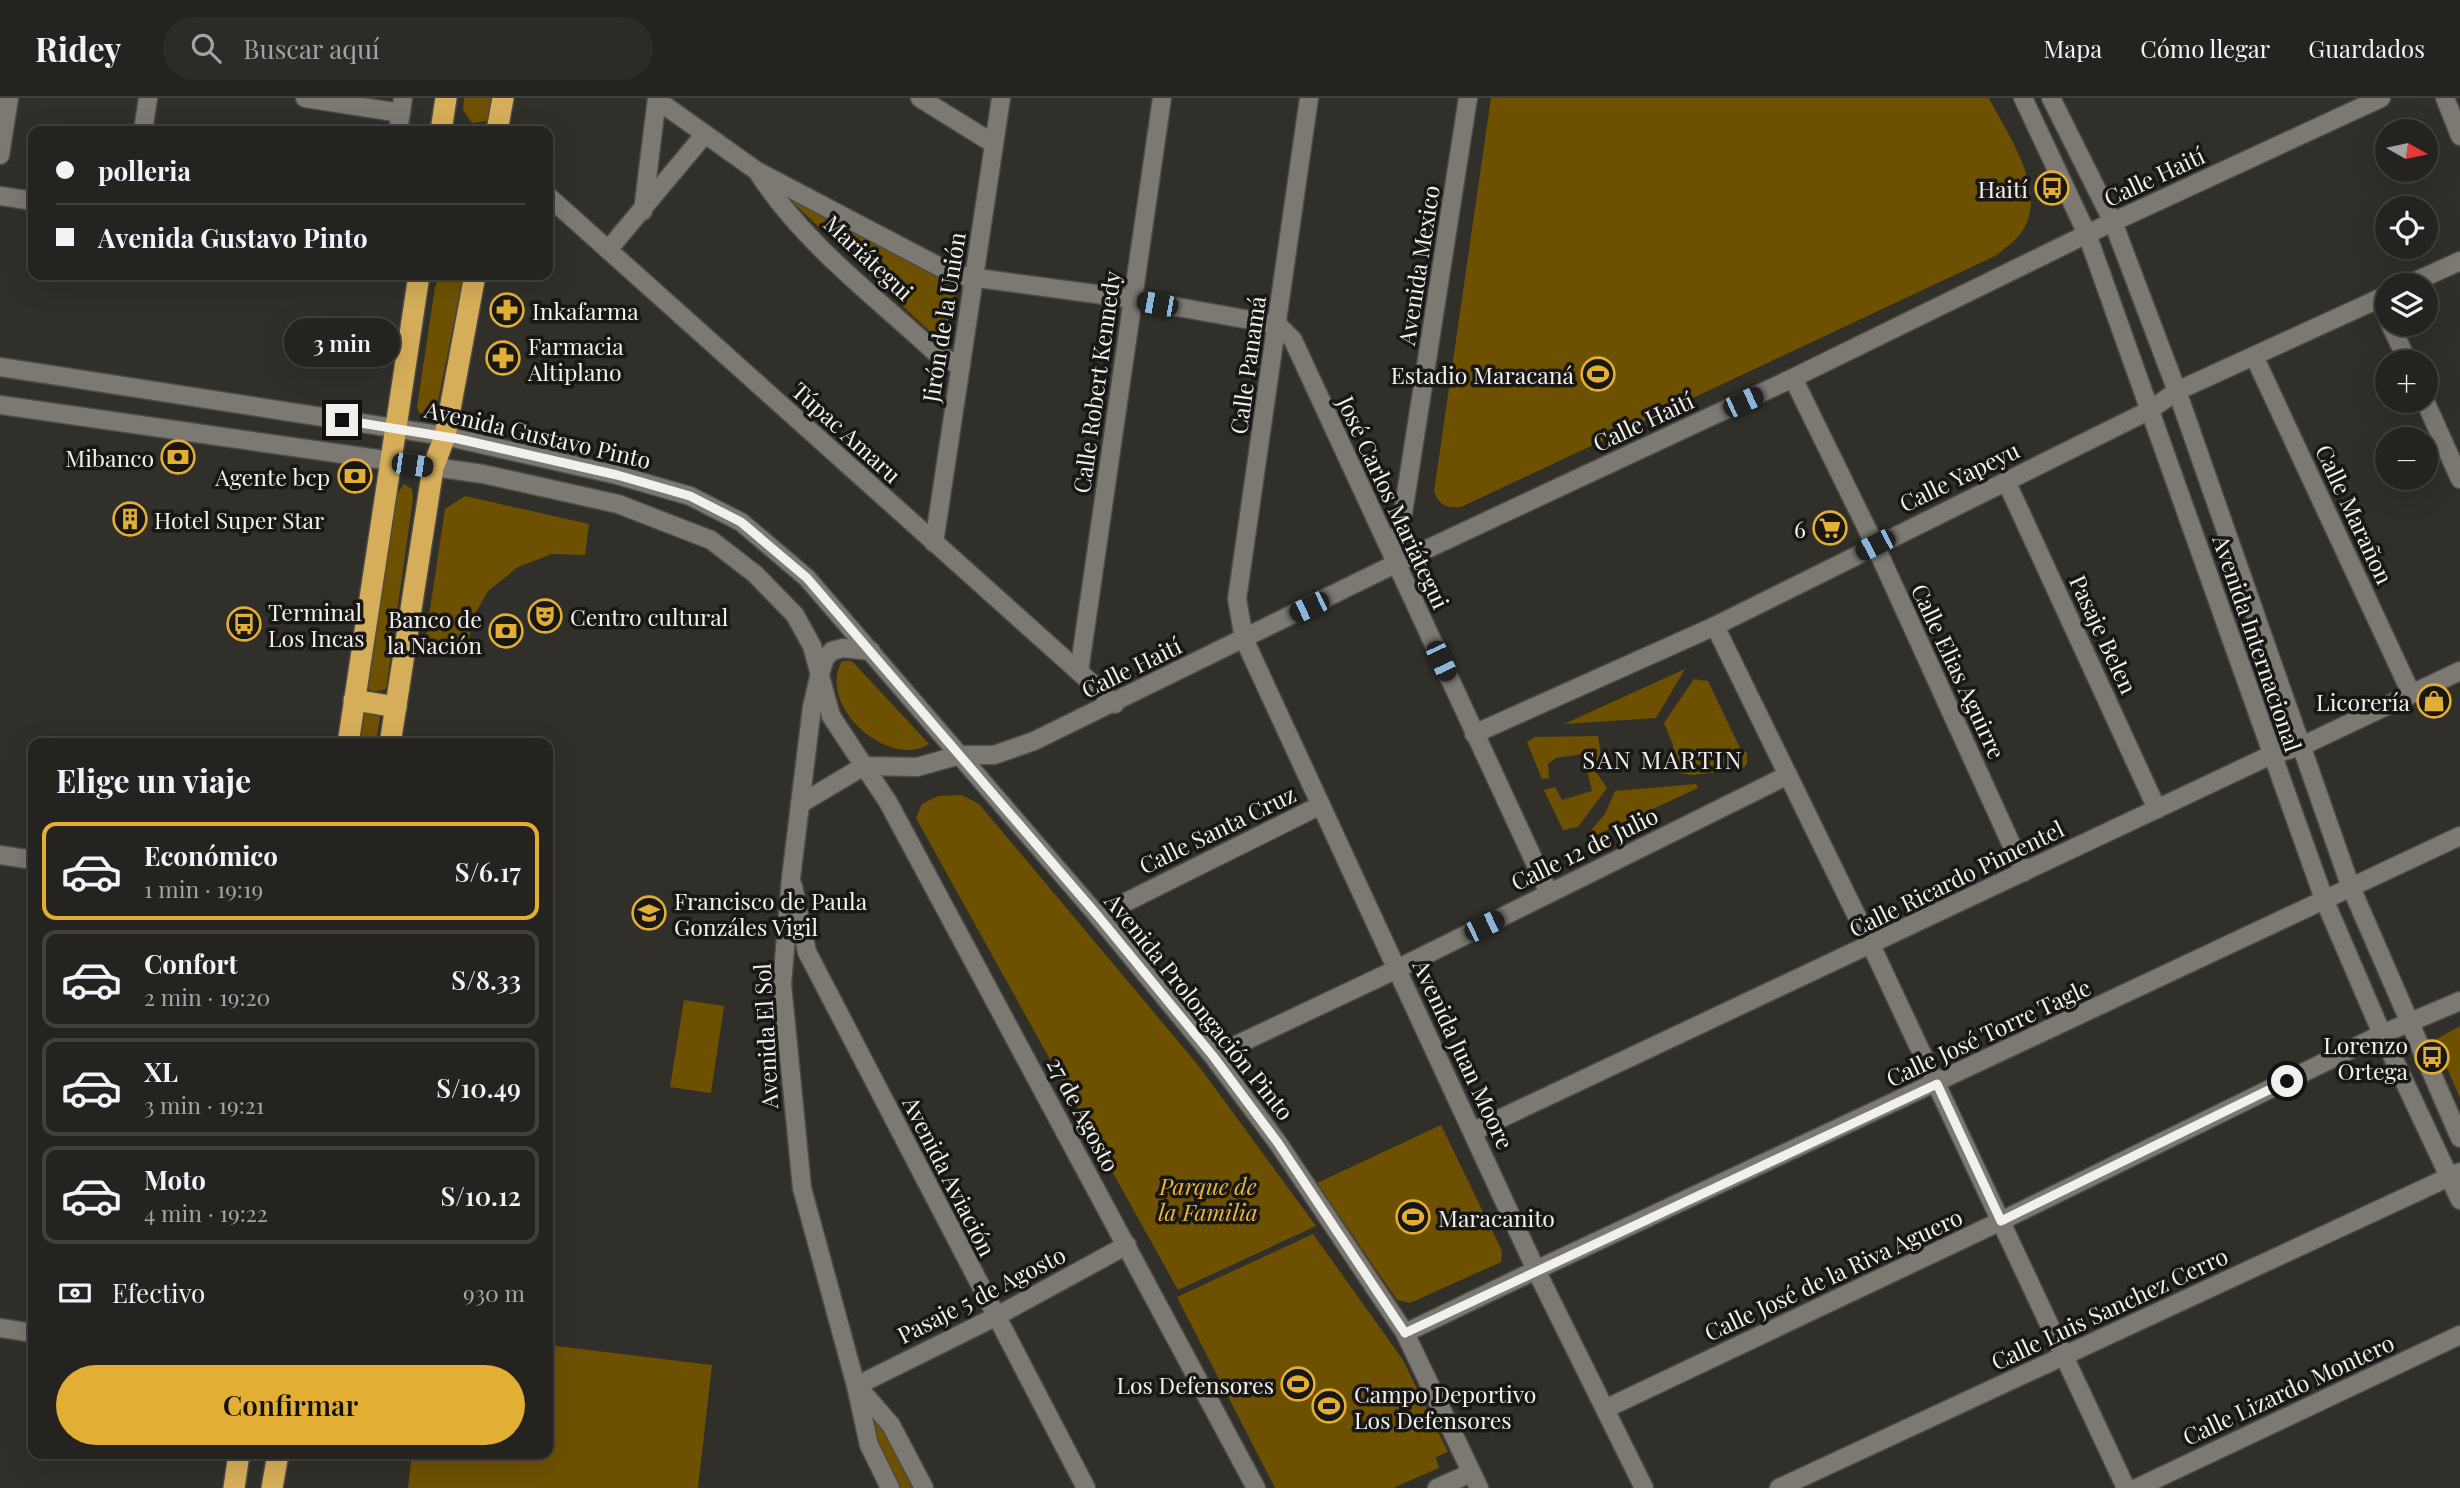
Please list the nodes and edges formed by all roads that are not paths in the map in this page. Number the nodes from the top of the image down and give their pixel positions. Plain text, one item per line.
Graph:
1 (9, 98) edge
2 (148, 98) edge
3 (305, 98) edge
4 (446, 98) edge
5 (503, 98) edge
6 (920, 98) edge
7 (1001, 98) edge
8 (1162, 98) edge
9 (1309, 98) edge
10 (1468, 98) edge
11 (2023, 98) edge
12 (2051, 98) edge
13 (2381, 98) edge
14 (2445, 98) edge
15 (657, 99) edge
16 (402, 105) edge
17 (144, 126) edge
18 (399, 126) edge
19 (442, 126) edge
20 (498, 126) edge
21 (705, 134) junction
22 (2460, 136) edge
23 (994, 144) junction
24 (0, 155) edge
25 (757, 172) junction
26 (0, 196) edge
27 (28, 200) edge
28 (553, 200) edge
29 (643, 211) junction
30 (2113, 222) junction
31 (2087, 234) junction
32 (608, 250) junction
33 (2460, 261) edge
34 (2434, 273) edge
35 (974, 276) junction
36 (418, 280) edge
37 (474, 280) edge
38 (1133, 299) junction
39 (2375, 300) edge
40 (1278, 325) junction
41 (2254, 356) junction
42 (961, 366) junction
43 (0, 367) edge
44 (1793, 378) junction
45 (2177, 391) junction
46 (0, 405) edge
47 (2150, 410) junction
48 (2430, 413) edge
49 (396, 428) junction
50 (445, 436) junction
51 (391, 462) junction
52 (433, 468) junction
53 (2460, 479) edge
54 (2006, 481) junction
55 (934, 543) junction
56 (1875, 545) junction
57 (1395, 564) junction
58 (1715, 626) junction
59 (1244, 639) junction
60 (871, 651) junction
61 (2460, 671) edge
62 (1080, 672) junction
63 (819, 677) junction
64 (2411, 693) junction
65 (354, 700) junction
66 (1115, 704) junction
67 (396, 707) junction
68 (1475, 734) junction
69 (349, 738) edge
70 (391, 738) edge
71 (2302, 746) junction
72 (960, 755) junction
73 (2271, 755) junction
74 (864, 766) junction
75 (1788, 775) junction
76 (800, 804) junction
77 (1321, 805) junction
78 (2157, 809) junction
79 (2460, 836) edge
80 (0, 855) edge
81 (28, 859) edge
82 (2024, 872) junction
83 (792, 878) junction
84 (2350, 885) junction
85 (1549, 893) junction
86 (2324, 898) junction
87 (1098, 916) junction
88 (1871, 945) junction
89 (1397, 969) junction
90 (2460, 1001) edge
91 (2409, 1023) junction
92 (2382, 1034) junction
93 (1213, 1056) junction
94 (1937, 1084) junction
95 (1474, 1131) junction
96 (2460, 1138) edge
97 (2454, 1174) edge
98 (2460, 1200) edge
99 (2001, 1221) junction
100 (1127, 1245) junction
101 (1536, 1270) junction
102 (995, 1317) junction
103 (0, 1328) edge
104 (28, 1332) edge
105 (1405, 1333) junction
106 (2460, 1335) edge
107 (2064, 1355) junction
108 (856, 1386) junction
109 (1605, 1409) junction
110 (239, 1459) edge
111 (277, 1459) edge
112 (1475, 1480) edge
113 (234, 1488) edge
114 (272, 1488) edge
115 (890, 1488) edge
116 (924, 1488) edge
117 (1086, 1488) edge
118 (1256, 1488) edge
119 (1437, 1488) edge
120 (1644, 1488) edge
121 (1779, 1488) edge
122 (2126, 1488) edge
123 (2137, 1488) edge

1 - 24 street
2 - 17 street
3 - 16 street
4 - 19 highway
5 - 20 highway
6 - 23 street
7 - 23 street, Jirón de la Unión
8 - 38 street, Calle Robert Kennedy
9 - 40 street, Calle Panamá
10 - 57 street, Avenida Mexico
11 - 31 street, Avenida Internacional
12 - 30 street, Avenida Internacional
13 - 30 street, Calle Haití
14 - 22 street
15 - 21 street
15 - 29 street
16 - 18 street
21 - 25 street
21 - 29 street
23 - 35 street, Jirón de la Unión
25 - 35 street
25 - 42 street, Mariátegui
26 - 27 street
28 - 32 street, Túpac Amaru
29 - 32 street
30 - 31 street, Calle Haití
30 - 45 street, Avenida Internacional
31 - 44 street, Calle Haití
31 - 47 street, Avenida Internacional
32 - 55 street, Túpac Amaru
33 - 34 street
35 - 38 street
35 - 42 street, Jirón de la Unión
36 - 49 highway
37 - 50 highway
38 - 40 street
38 - 62 street, Calle Robert Kennedy
39 - 41 street, Calle Yapeyu
40 - 57 street, José Carlos Mariátegui
40 - 59 street, Calle Panamá
41 - 45 street, Calle Yapeyu
41 - 64 street, Calle Marañon
42 - 55 street, Jirón de la Unión
43 - 49 street, Avenida Gustavo Pinto
44 - 56 street, Calle Elias Aguirre
44 - 57 street, Calle Haití
45 - 47 street, Calle Yapeyu
45 - 71 street, Avenida Internacional
46 - 51 street
47 - 54 street, Calle Yapeyu
47 - 73 street, Avenida Internacional
48 - 53 street
49 - 50 street, Avenida Gustavo Pinto
49 - 51 highway
50 - 52 highway
50 - 60 street, Avenida Gustavo Pinto
51 - 52 street
51 - 65 highway
52 - 63 street
52 - 67 highway
54 - 56 street, Calle Yapeyu
54 - 78 street, Pasaje Belen
55 - 62 street, Túpac Amaru
56 - 58 street, Calle Yapeyu
56 - 82 street, Calle Elias Aguirre
57 - 59 street, Calle Haití
57 - 68 street, José Carlos Mariátegui
58 - 68 street, Calle Yapeyu
58 - 75 street
59 - 66 street, Calle Haití
59 - 77 street, Avenida Juan Moore
60 - 63 street
60 - 72 street, Avenida Gustavo Pinto
61 - 64 street, Calle Ricardo Pimentel
62 - 66 street, Túpac Amaru
63 - 74 street, 27 de Agosto
63 - 76 street, Avenida El Sol
64 - 71 street, Calle Ricardo Pimentel
65 - 67 highway
65 - 69 highway
66 - 72 street, Calle Haití
67 - 70 highway
68 - 85 street, José Carlos Mariátegui
71 - 73 street, Calle Ricardo Pimentel
71 - 84 street, Avenida Internacional
72 - 74 street, Calle Haití
72 - 87 street, Avenida Prolongación Pinto
73 - 78 street, Calle Ricardo Pimentel
73 - 86 street, Avenida Internacional
74 - 76 street
74 - 100 street, 27 de Agosto
75 - 85 street, Calle 12 de Julio
75 - 88 street
76 - 83 street, Avenida El Sol
77 - 87 street, Calle Santa Cruz
77 - 89 street, Avenida Juan Moore
78 - 82 street, Calle Ricardo Pimentel
79 - 84 street, Calle José Torre Tagle
80 - 81 street
82 - 88 street, Calle Ricardo Pimentel
83 - 102 street, Avenida Aviación
83 - 108 street, Avenida El Sol
84 - 86 street, Calle José Torre Tagle
84 - 91 street, Avenida Internacional
85 - 89 street, Calle 12 de Julio
86 - 92 street, Avenida Internacional
86 - 94 street, Calle José Torre Tagle
87 - 93 street, Avenida Prolongación Pinto
88 - 94 street
88 - 95 street, Calle Ricardo Pimentel
89 - 93 street, Calle 12 de Julio
89 - 95 street, Avenida Juan Moore
90 - 91 street, Calle José de la Riva Aguero
91 - 92 street, Calle José de la Riva Aguero
91 - 96 street, Avenida Internacional
92 - 97 street, Avenida Internacional
92 - 99 street, Calle José de la Riva Aguero
93 - 105 street, Avenida Prolongación Pinto
94 - 99 street
94 - 101 street, Calle José Torre Tagle
95 - 101 street, Avenida Juan Moore
97 - 98 street, Avenida Internacional
97 - 107 street, Calle Luis Sanchez Cerro
99 - 107 street
99 - 109 street, Calle José de la Riva Aguero
100 - 102 street, Pasaje 5 de Agosto
100 - 118 street, 27 de Agosto
101 - 105 street, Calle José Torre Tagle
101 - 109 street, Avenida Juan Moore
102 - 108 street, Pasaje 5 de Agosto
102 - 117 street, Avenida Aviación
103 - 104 street
105 - 112 street, Avenida Prolongación Pinto
106 - 123 street, Calle Lizardo Montero
107 - 121 street, Calle Luis Sanchez Cerro
107 - 122 street
108 - 115 street, Avenida El Sol
108 - 116 street, Avenida El Sol
109 - 120 street, Avenida Juan Moore
110 - 113 highway
111 - 114 highway
112 - 119 street

